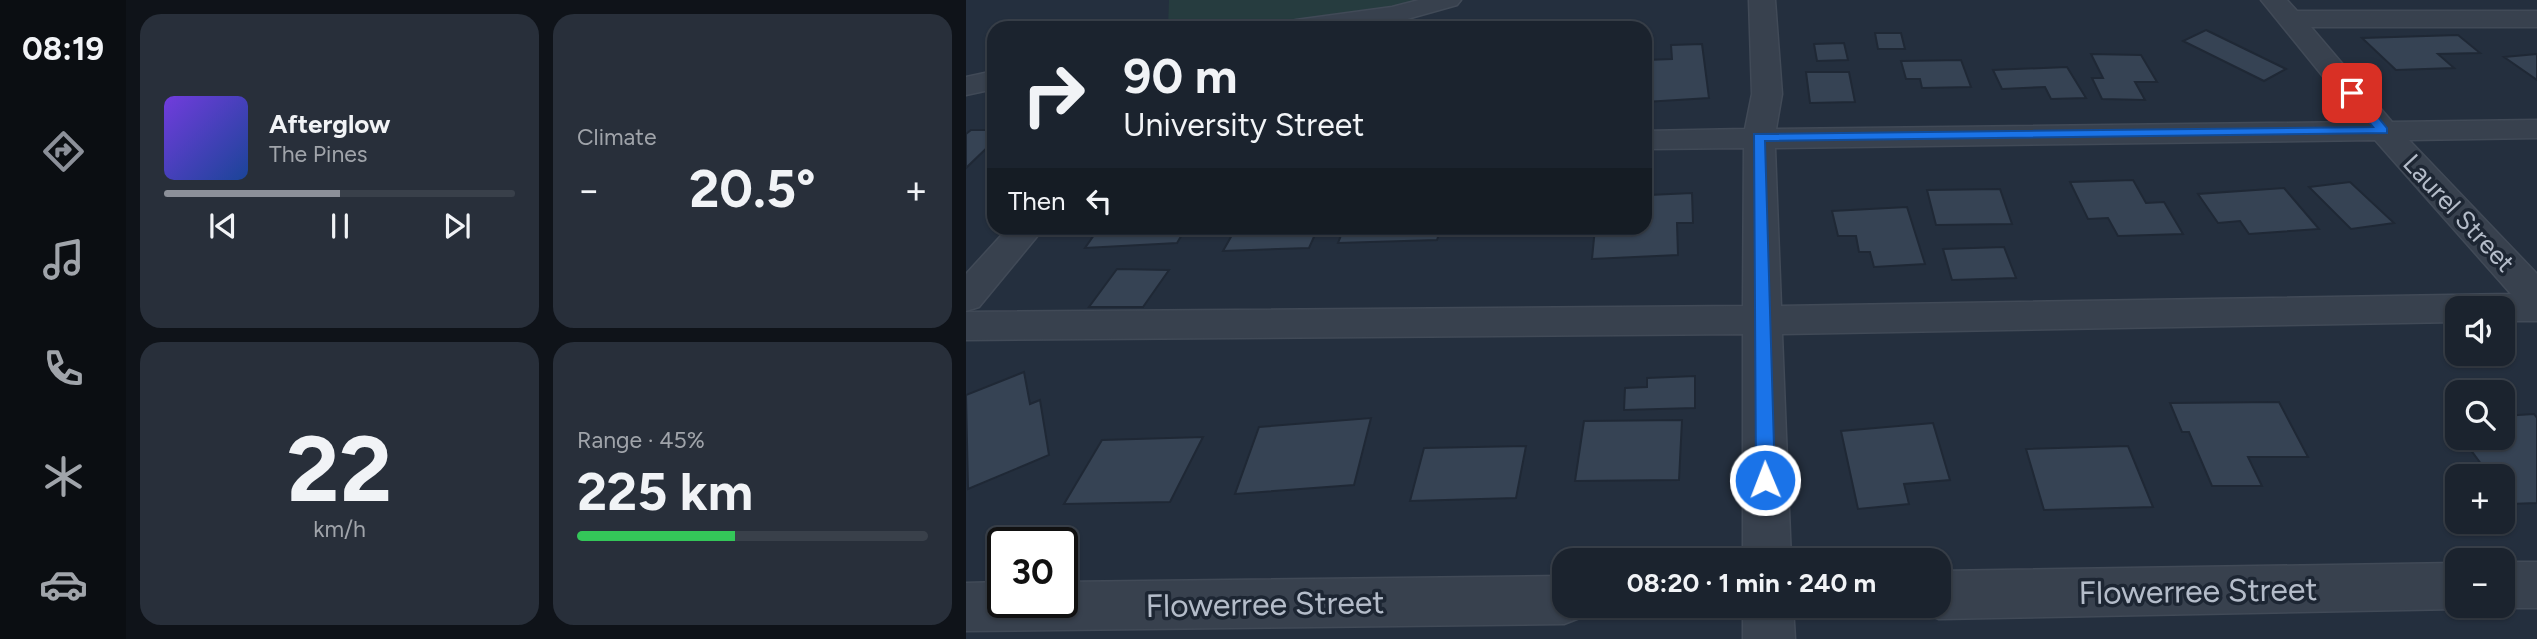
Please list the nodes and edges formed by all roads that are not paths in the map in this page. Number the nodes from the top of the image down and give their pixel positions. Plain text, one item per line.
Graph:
1 (1448, 0) edge
2 (1762, 0) edge
3 (2283, 10) edge
4 (2537, 19) edge
5 (1348, 21) edge
6 (987, 81) edge
7 (966, 86) edge
8 (2537, 129) edge
9 (2383, 130) junction
10 (1759, 137) junction
11 (1652, 140) edge
12 (1018, 235) edge
13 (983, 261) edge
14 (966, 298) edge
15 (2537, 298) edge
16 (2515, 307) edge
17 (2537, 307) edge
18 (2445, 308) edge
19 (1762, 320) junction
20 (966, 326) edge
21 (1767, 548) edge
22 (2515, 585) edge
23 (2537, 585) edge
24 (2445, 586) edge
25 (1951, 595) edge
26 (1552, 600) edge
27 (966, 607) edge
28 (1768, 618) edge
29 (1769, 639) edge

1 - 5 street
2 - 10 street
3 - 4 street
3 - 9 street, Laurel Street
6 - 7 street
8 - 9 street
9 - 10 street
9 - 15 street, Laurel Street
10 - 11 street
10 - 19 street
12 - 13 street
13 - 14 street
16 - 17 street
18 - 19 street
19 - 20 street
19 - 21 street
22 - 23 street
24 - 25 street, Flowerree Street
26 - 27 street, Flowerree Street
28 - 29 street

